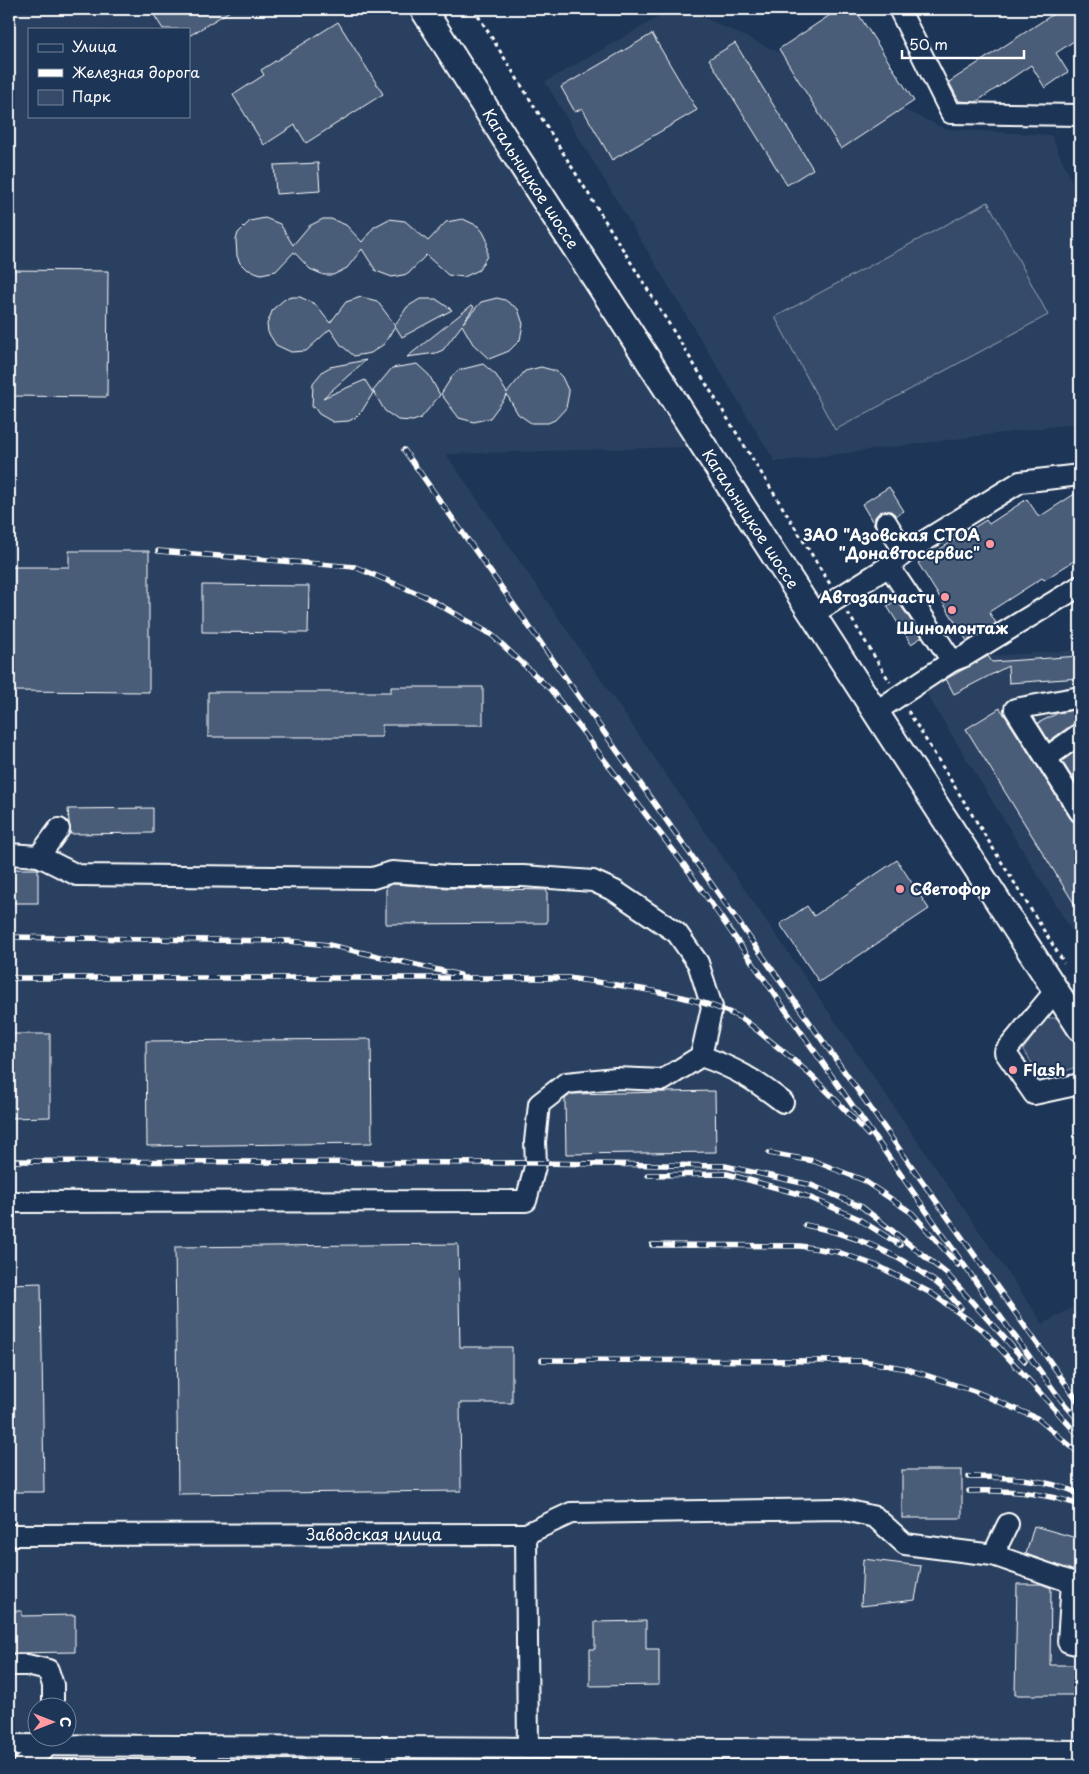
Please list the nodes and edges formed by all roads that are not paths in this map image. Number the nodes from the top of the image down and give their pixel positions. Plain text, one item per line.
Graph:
1 (423, 9) edge
2 (899, 9) edge
3 (1080, 115) edge
4 (1080, 475) edge
5 (886, 522) dead end
6 (905, 553) junction
7 (889, 566) junction
8 (1080, 586) edge
9 (813, 614) junction
10 (952, 661) junction
11 (1080, 697) edge
12 (876, 712) junction
13 (1080, 734) edge
14 (1046, 758) junction
15 (1074, 788) edge
16 (1080, 812) edge
17 (59, 829) dead end
18 (9, 854) edge
19 (39, 856) junction
20 (1056, 990) junction
21 (1080, 1028) edge
22 (701, 1056) junction
23 (1080, 1084) edge
24 (783, 1102) dead end
25 (9, 1202) edge
26 (1008, 1524) dead end
27 (526, 1534) junction
28 (9, 1535) edge
29 (994, 1554) junction
30 (1076, 1584) edge
31 (1080, 1645) edge
32 (9, 1665) edge
33 (53, 1696) edge
34 (28, 1743) edge
35 (78, 1744) edge
36 (9, 1745) edge
37 (46, 1746) edge
38 (528, 1748) junction
39 (872, 1750) junction
40 (1080, 1751) edge
41 (207, 1756) edge
42 (24, 1765) edge
43 (910, 1765) edge

1 - 9 main road, Кагальницкое шоссе
2 - 3 street
4 - 6 street
5 - 6 street
6 - 7 street
7 - 9 street
7 - 10 street
8 - 10 street
9 - 12 main road, Кагальницкое шоссе
10 - 12 street
11 - 14 street
12 - 20 main road, Кагальницкое шоссе
13 - 14 street
14 - 15 street
15 - 16 street
17 - 19 street
18 - 19 street
19 - 22 street
20 - 21 main road, Кагальницкое шоссе
20 - 23 street
22 - 24 street
22 - 25 street
26 - 29 street
27 - 28 street, Заводская улица
27 - 29 street
27 - 38 street
29 - 30 street
30 - 31 street
32 - 33 street
34 - 36 street
35 - 41 street
37 - 42 street
38 - 39 street
38 - 41 street
39 - 40 street
39 - 43 street

